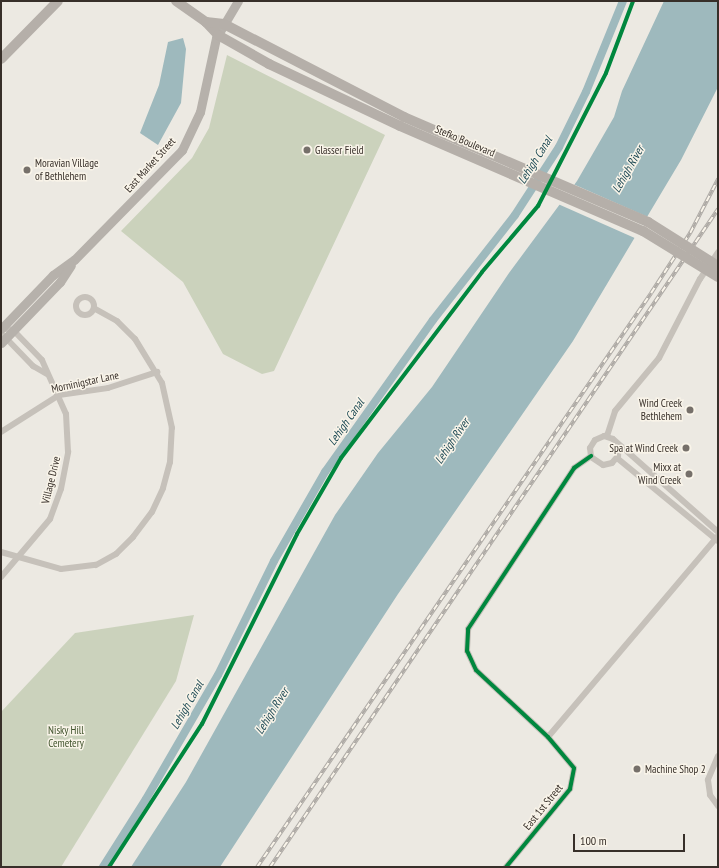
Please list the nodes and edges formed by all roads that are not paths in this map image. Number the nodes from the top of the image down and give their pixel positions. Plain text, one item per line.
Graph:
1 (58, 1) edge
2 (176, 1) edge
3 (238, 1) edge
4 (206, 22) junction
5 (224, 24) junction
6 (218, 35) junction
7 (1, 58) edge
8 (402, 121) junction
9 (718, 252) edge
10 (74, 260) junction
11 (718, 266) edge
12 (718, 277) edge
13 (94, 308) dead end
14 (1, 328) edge
15 (13, 330) junction
16 (3, 341) edge
17 (157, 372) junction
18 (47, 374) junction
19 (59, 395) junction
20 (1, 432) edge
21 (607, 436) junction
22 (619, 446) junction
23 (591, 456) junction
24 (617, 458) junction
25 (718, 532) edge
26 (717, 538) edge
27 (1, 552) edge
28 (19, 557) junction
29 (1, 577) edge
30 (548, 737) junction
31 (718, 756) edge
32 (718, 806) edge
33 (506, 867) edge

1 - 7 main road
2 - 4 main road, Stefko Boulevard
3 - 5 street, East Market Street
4 - 5 main road, Stefko Boulevard
4 - 6 main road, Stefko Boulevard
5 - 6 street, East Market Street
5 - 8 main road, Stefko Boulevard
6 - 8 main road, Stefko Boulevard
6 - 10 street, East Market Street
8 - 11 main road, Stefko Boulevard, bridge
8 - 12 main road, Stefko Boulevard, bridge
9 - 21 street
10 - 14 street, East Market Street
10 - 15 street, East Market Street
13 - 17 street
14 - 15 street
14 - 16 street
15 - 16 street, East Market Street
15 - 18 street, Village Drive
16 - 18 street, Village Drive
17 - 19 street, Morninigstar Lane
17 - 28 street
18 - 19 street, Village Drive
19 - 20 street, Morninigstar Lane
19 - 28 street, Village Drive
21 - 22 street
21 - 23 street
22 - 24 street
22 - 25 street
23 - 24 street
23 - 30 street, East 1st Street
24 - 26 street
26 - 30 street
27 - 28 street
28 - 29 street, Village Drive
30 - 33 street, East 1st Street
31 - 32 street

